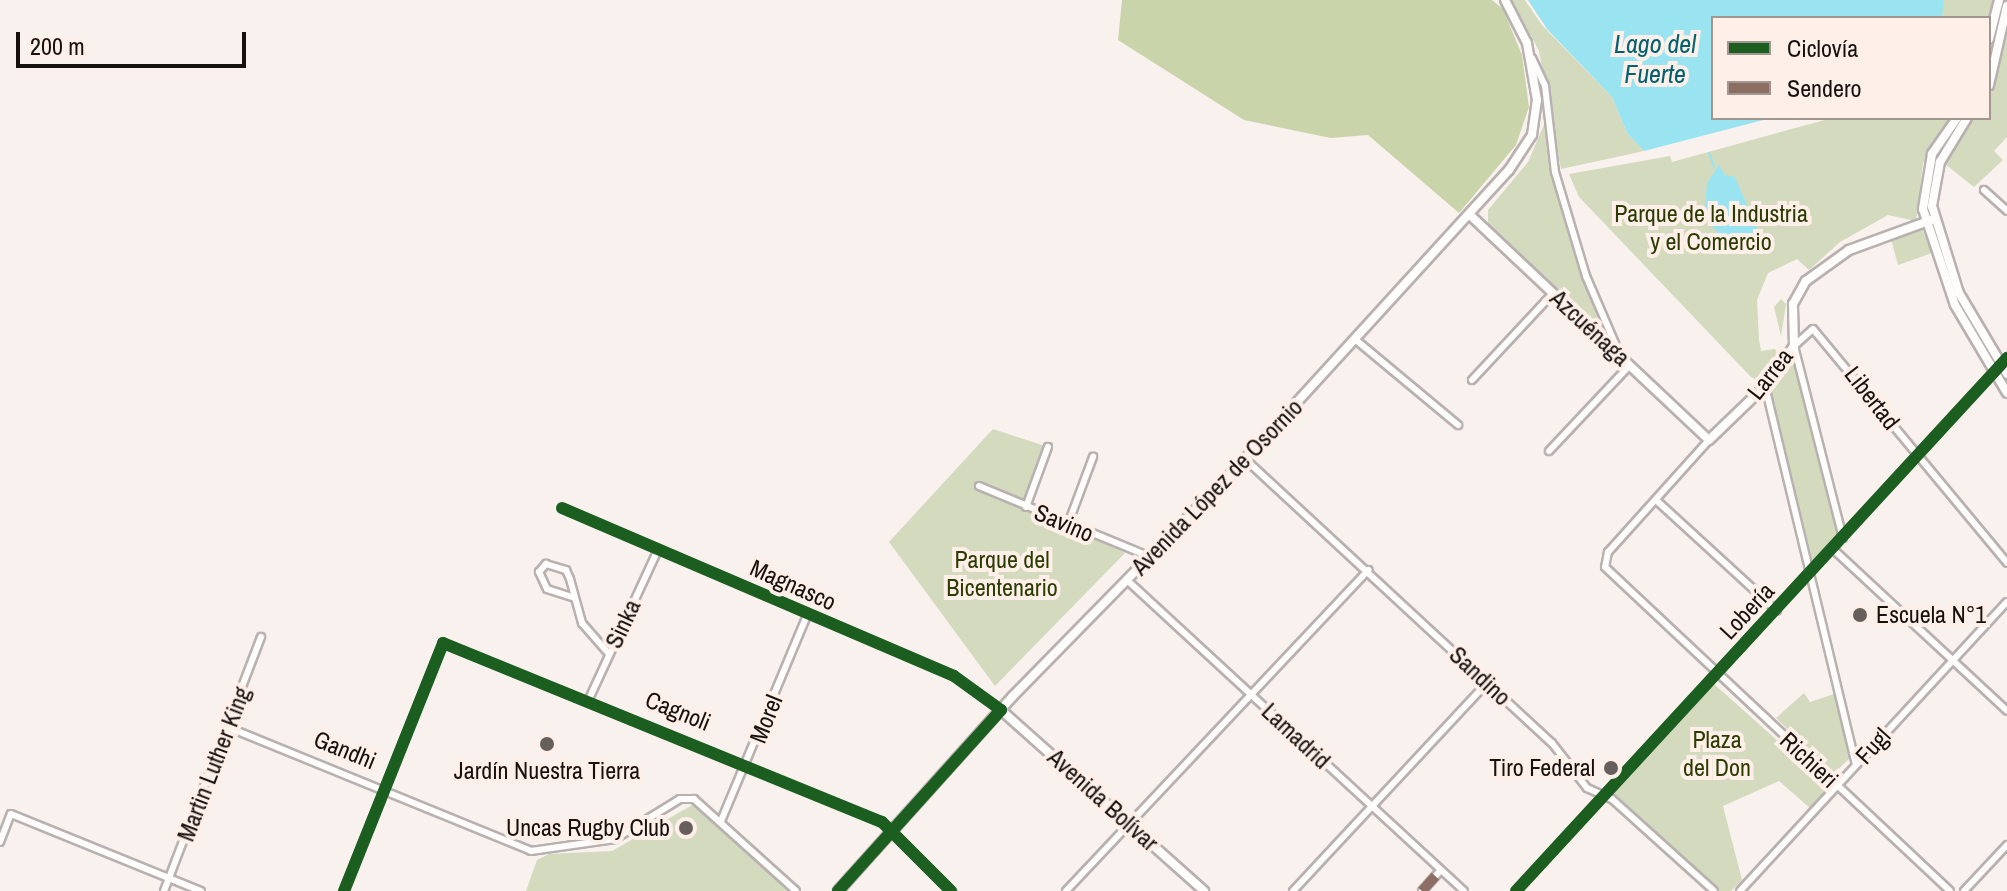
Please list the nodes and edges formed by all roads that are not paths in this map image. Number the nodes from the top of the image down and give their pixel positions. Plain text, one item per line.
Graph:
1 (1505, 0) edge
2 (1999, 0) edge
3 (2007, 6) edge
4 (1991, 31) edge
5 (1531, 55) junction
6 (1991, 76) edge
7 (1956, 120) edge
8 (1966, 120) edge
9 (1984, 190) dead end
10 (2007, 211) edge
11 (1470, 215) junction
12 (1930, 220) junction
13 (1553, 293) junction
14 (1356, 340) junction
15 (1794, 346) junction
16 (1621, 358) junction
17 (2001, 365) edge
18 (1629, 366) junction
19 (2007, 374) edge
20 (1472, 380) dead end
21 (1765, 386) junction
22 (2007, 393) edge
23 (1458, 425) dead end
24 (1709, 440) junction
25 (1048, 447) dead end
26 (1549, 451) dead end
27 (1918, 456) junction
28 (1093, 457) dead end
29 (1245, 459) junction
30 (979, 486) dead end
31 (1656, 500) junction
32 (1026, 507) junction
33 (562, 508) dead end
34 (1068, 524) junction
35 (1843, 538) junction
36 (658, 550) junction
37 (1834, 550) junction
38 (1150, 557) junction
39 (1604, 560) joint
40 (2007, 563) edge
41 (1368, 570) junction
42 (1811, 575) junction
43 (1128, 581) junction
44 (575, 598) junction
45 (2007, 602) edge
46 (1777, 611) junction
47 (807, 615) junction
48 (261, 637) dead end
49 (609, 654) junction
50 (1953, 658) junction
51 (1718, 674) junction
52 (1487, 683) junction
53 (1250, 694) junction
54 (589, 699) junction
55 (1001, 710) junction
56 (2007, 711) edge
57 (230, 728) junction
58 (748, 763) junction
59 (1856, 764) junction
60 (1836, 786) junction
61 (387, 790) junction
62 (1605, 795) junction
63 (1372, 806) junction
64 (721, 821) junction
65 (1129, 822) junction
66 (888, 833) junction
67 (0, 842) edge
68 (2007, 845) edge
69 (1441, 870) junction
70 (170, 878) junction
71 (164, 891) edge
72 (201, 891) edge
73 (344, 891) edge
74 (796, 891) edge
75 (838, 891) edge
76 (951, 891) edge
77 (1066, 891) edge
78 (1204, 891) edge
79 (1293, 891) edge
80 (1422, 891) edge
81 (1464, 891) edge
82 (1516, 891) edge
83 (1714, 891) edge
84 (1740, 891) edge
85 (1950, 891) edge
86 (1964, 891) edge

1 - 5 main road, Avenida López de Osornio
2 - 4 main road
3 - 6 main road
5 - 11 main road, Avenida López de Osornio
5 - 16 street
7 - 12 main road
8 - 12 main road
9 - 10 street
11 - 13 main road, Azcuénaga
11 - 14 main road, Avenida López de Osornio
12 - 15 main road, Larrea
12 - 17 main road
13 - 16 main road, Azcuénaga
13 - 20 street
14 - 23 street
14 - 29 main road, Avenida López de Osornio
15 - 21 main road, Larrea
15 - 27 street, Libertad
15 - 35 street
16 - 18 main road, Azcuénaga
17 - 19 main road
17 - 22 main road
17 - 27 street, Lobería
18 - 24 main road, Azcuénaga
18 - 26 street
21 - 24 main road, Larrea
21 - 42 street
24 - 31 street, Larrea
25 - 32 street
27 - 35 street, Lobería
27 - 40 street, Libertad
28 - 34 street
29 - 38 main road, Avenida López de Osornio
29 - 41 street, Sandino
30 - 32 street, Savino
31 - 39 street, Larrea
31 - 46 street
32 - 34 street, Savino
33 - 36 street, Magnasco
34 - 38 street, Savino
35 - 37 street, Lobería
36 - 47 street, Magnasco
36 - 49 street, Sinka
37 - 42 street, Lobería
37 - 50 street
38 - 43 main road, Avenida López de Osornio
39 - 51 street, Richieri
41 - 52 street, Sandino
41 - 53 street
42 - 46 street, Lobería
42 - 59 street
43 - 53 street, Lamadrid
43 - 55 main road, Avenida López de Osornio
44 - 44 street
44 - 49 street
45 - 50 street, Fugl
46 - 51 street, Lobería
47 - 55 street, Magnasco
47 - 58 street, Morel
48 - 57 street, Martin Luther King
49 - 54 street, Sinka
50 - 56 street
50 - 59 street, Fugl
51 - 60 street, Richieri
51 - 62 street, Lobería
52 - 62 street, Sandino
52 - 63 street
53 - 63 street, Lamadrid
53 - 65 street
54 - 58 street, Cagnoli
54 - 61 street, Cagnoli
55 - 65 main road, Avenida Bolívar
55 - 66 main road, Avenida López de Osornio
57 - 61 street, Gandhi
57 - 70 street, Martin Luther King
58 - 64 street, Morel
58 - 66 street, Cagnoli
59 - 60 street, Fugl
60 - 84 street, Fugl
60 - 85 street, Richieri
61 - 64 street, Gandhi
61 - 73 street
62 - 82 street, Lobería
62 - 83 street, Sandino
63 - 69 street, Lamadrid
63 - 79 street
64 - 74 street
65 - 77 street
65 - 78 main road, Avenida Bolívar
66 - 75 main road, Avenida López de Osornio
66 - 76 street, Cagnoli
67 - 70 street
68 - 86 street
69 - 80 street
69 - 81 street, Lamadrid
70 - 71 street, Martin Luther King
70 - 72 street

